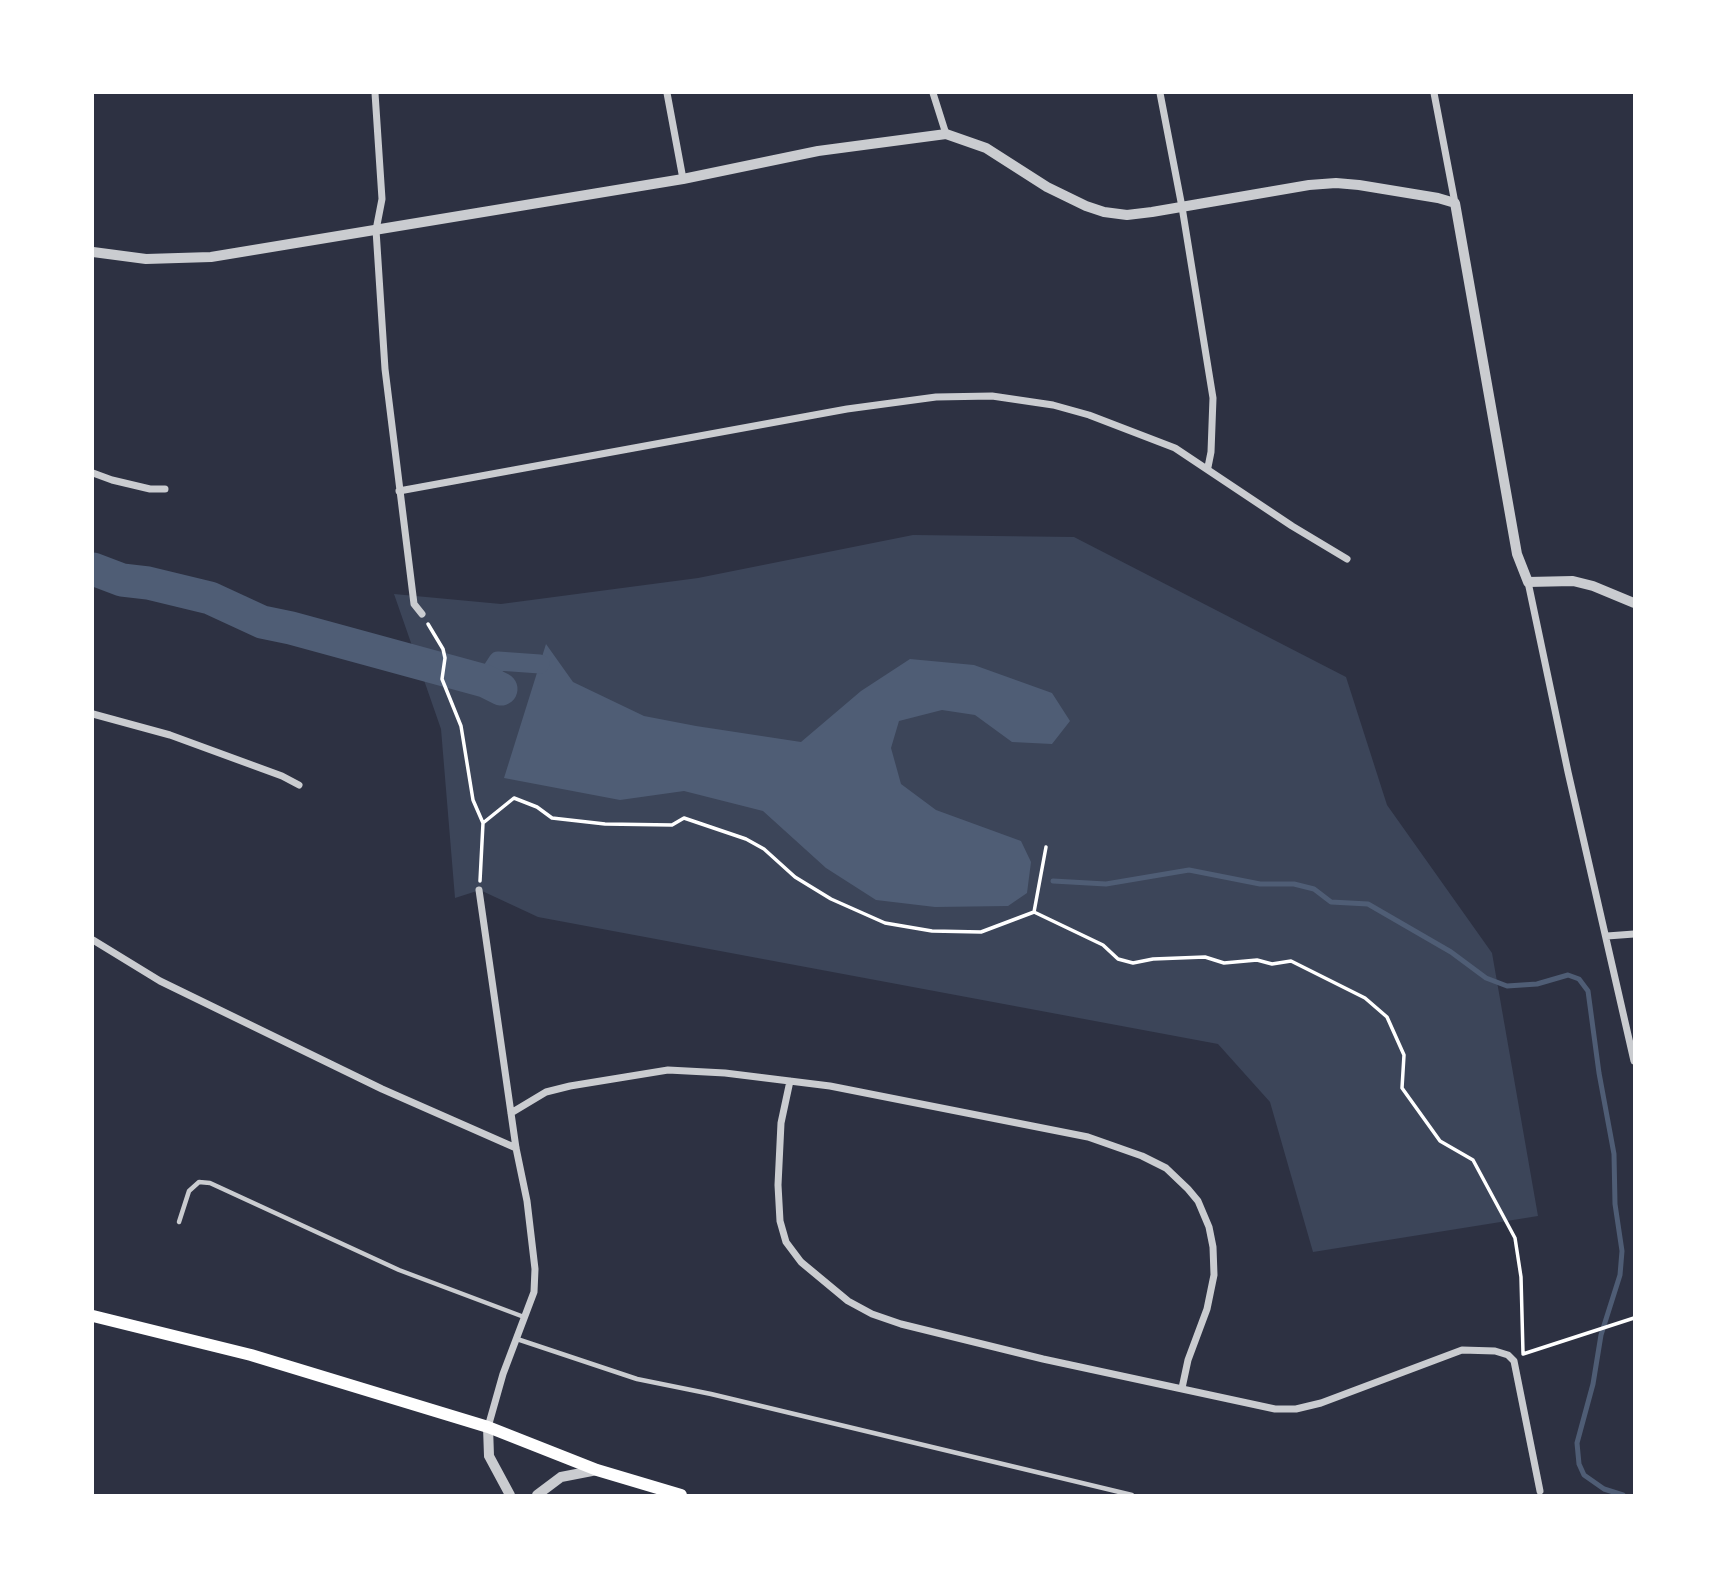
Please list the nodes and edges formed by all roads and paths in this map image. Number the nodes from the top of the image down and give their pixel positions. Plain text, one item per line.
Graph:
1 (375, 93) edge
2 (667, 93) edge
3 (933, 93) edge
4 (1160, 93) edge
5 (1434, 93) edge
6 (946, 134) junction
7 (683, 179) junction
8 (1455, 203) junction
9 (1182, 206) junction
10 (376, 230) junction
11 (93, 252) edge
12 (1208, 467) junction
13 (93, 473) edge
14 (165, 489) dead end
15 (399, 491) junction
16 (1347, 559) dead end
17 (1528, 582) junction
18 (1634, 603) edge
19 (422, 614) joint
20 (93, 714) edge
21 (299, 785) dead end
22 (483, 823) junction
23 (1046, 847) dead end
24 (480, 890) joint
25 (1034, 912) junction
26 (1634, 934) edge
27 (1607, 936) junction
28 (93, 940) edge
29 (1634, 1061) edge
30 (790, 1081) junction
31 (511, 1113) junction
32 (516, 1148) junction
33 (179, 1222) dead end
34 (93, 1316) edge
35 (525, 1317) junction
36 (1634, 1318) edge
37 (517, 1339) junction
38 (1523, 1354) junction
39 (1512, 1357) dead end
40 (1182, 1388) junction
41 (488, 1427) junction
42 (597, 1470) junction
43 (1540, 1491) dead end
44 (510, 1495) edge
45 (537, 1495) edge
46 (681, 1495) edge
47 (1132, 1495) edge

1 - 10 street
2 - 7 street
3 - 6 street
4 - 9 street
5 - 8 street
6 - 7 street
6 - 9 street
7 - 10 street
8 - 9 street
8 - 17 street
9 - 12 street
10 - 11 street
10 - 15 street
12 - 15 street
12 - 16 street
13 - 14 street
15 - 19 street
17 - 18 street
17 - 27 street
19 - 22 path
20 - 21 street
22 - 24 path
22 - 25 path
23 - 25 path
24 - 31 street
25 - 38 path
26 - 27 street
27 - 29 street
28 - 32 street
30 - 31 street
30 - 40 street
30 - 40 street
31 - 32 street
32 - 35 street
33 - 35 lane
34 - 41 main road
35 - 37 street
36 - 38 path
37 - 41 street
37 - 47 lane
38 - 39 path
40 - 43 street
41 - 42 main road
41 - 44 street
42 - 45 street
42 - 46 main road

